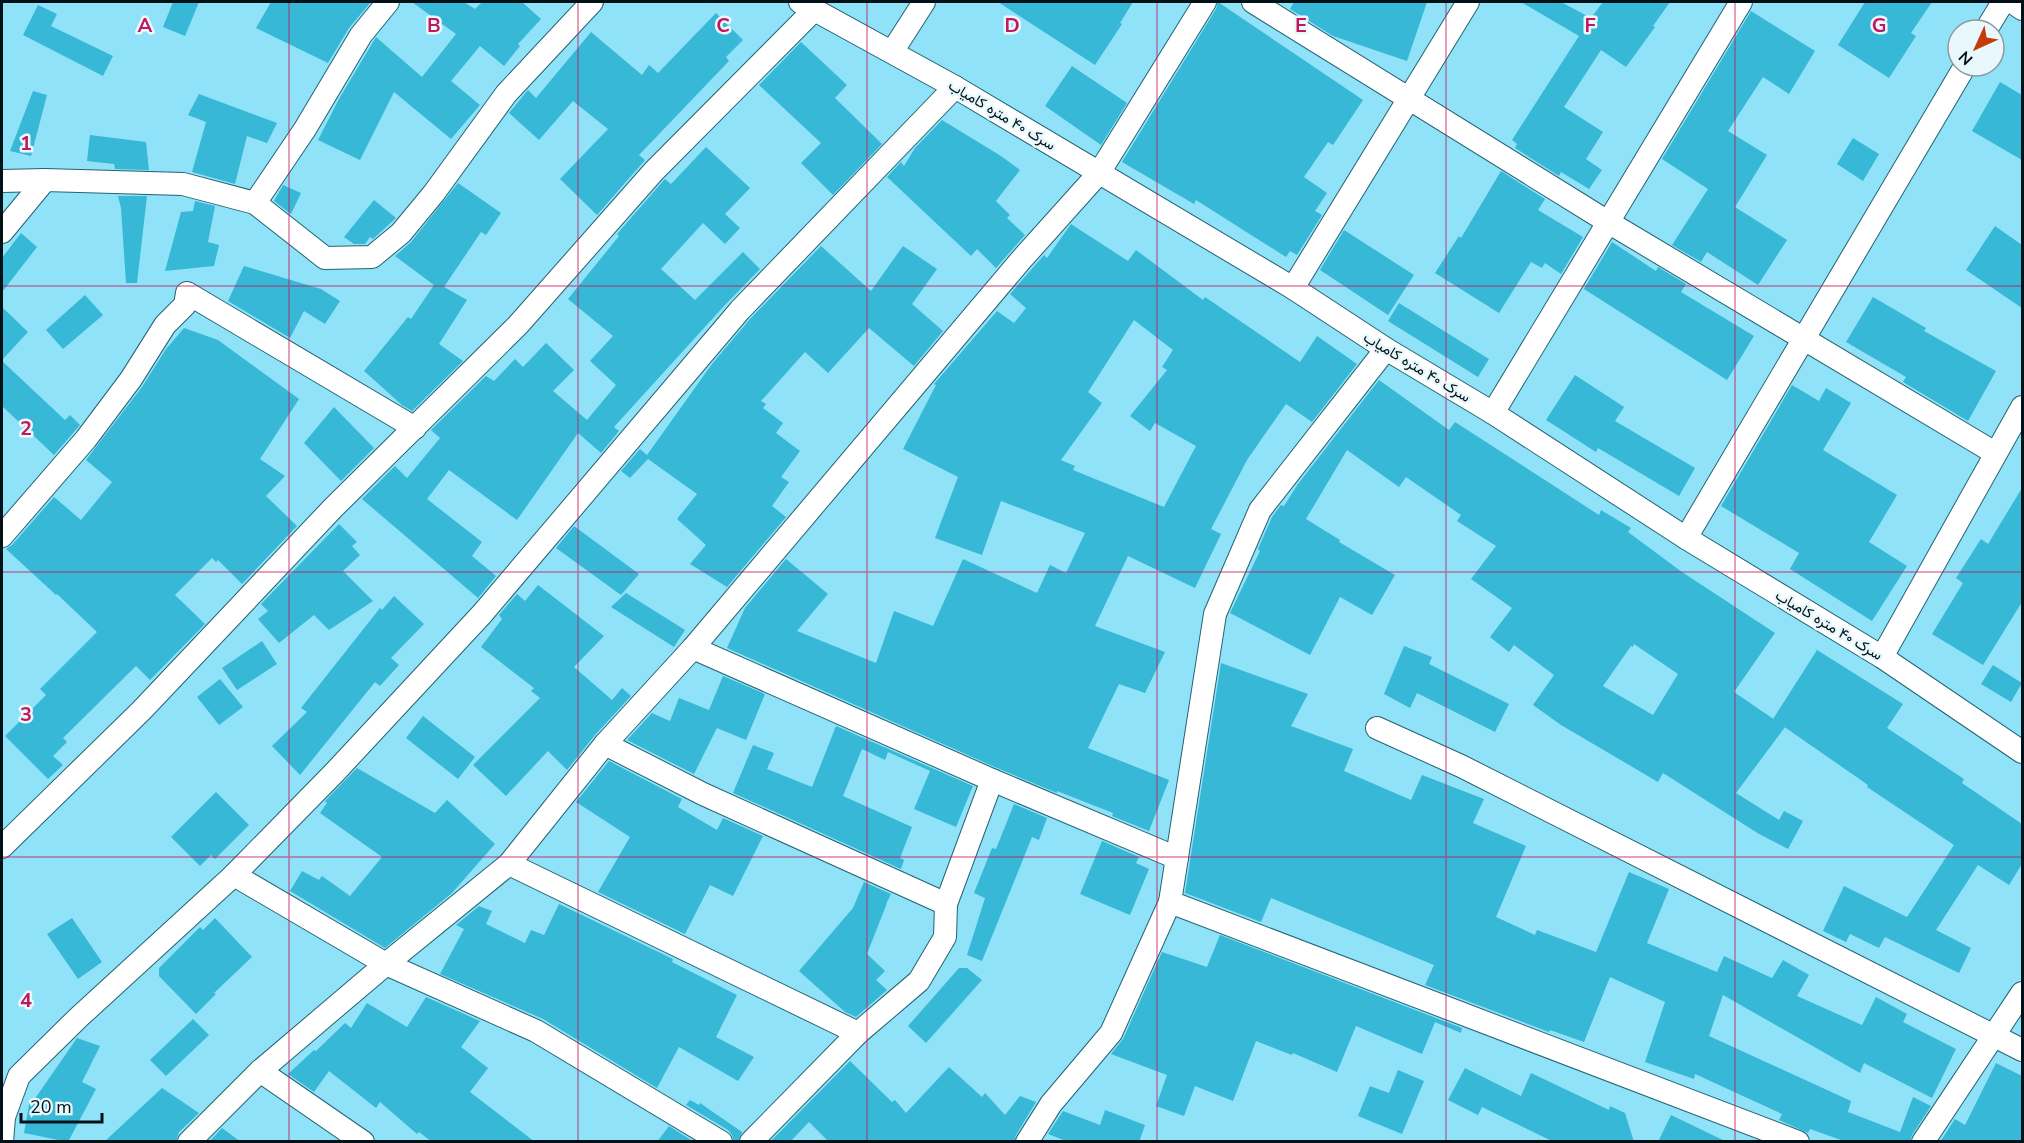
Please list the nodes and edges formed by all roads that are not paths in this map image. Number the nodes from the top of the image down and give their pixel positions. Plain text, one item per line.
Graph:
1 (388, 2) edge
2 (592, 2) edge
3 (924, 2) edge
4 (1205, 2) edge
5 (1253, 2) edge
6 (1467, 2) edge
7 (1741, 2) edge
8 (2003, 2) edge
9 (2012, 2) edge
10 (807, 6) edge
11 (2022, 9) edge
12 (1993, 18) edge
13 (892, 52) junction
14 (1958, 78) edge
15 (955, 87) junction
16 (1409, 99) junction
17 (1100, 172) junction
18 (45, 180) junction
19 (2, 182) edge
20 (255, 203) junction
21 (1608, 222) junction
22 (2, 232) edge
23 (1293, 288) junction
24 (1804, 339) junction
25 (1386, 349) junction
26 (2022, 407) edge
27 (1493, 413) junction
28 (415, 428) junction
29 (1995, 453) junction
30 (2, 536) edge
31 (1686, 538) junction
32 (693, 648) junction
33 (1881, 657) junction
34 (1377, 728) dead end
35 (605, 744) junction
36 (2022, 752) edge
37 (992, 780) junction
38 (2, 847) edge
39 (1178, 858) junction
40 (509, 864) junction
41 (234, 875) junction
42 (1170, 902) junction
43 (946, 904) junction
44 (386, 964) junction
45 (2022, 993) edge
46 (858, 1033) junction
47 (1993, 1036) junction
48 (2022, 1050) edge
49 (260, 1071) junction
50 (2, 1142) edge
51 (189, 1142) edge
52 (363, 1142) edge
53 (721, 1142) edge
54 (751, 1142) edge
55 (1027, 1142) edge
56 (1798, 1142) edge
57 (1923, 1142) edge

1 - 20 street
2 - 20 street
3 - 13 street
4 - 17 street
5 - 16 street
6 - 16 street
7 - 21 street
8 - 12 street
9 - 11 street
10 - 13 street, سرک ۴۰ متره کامیاب
10 - 28 street
13 - 15 street, سرک ۴۰ متره کامیاب
14 - 24 street
15 - 17 street, سرک ۴۰ متره کامیاب
15 - 41 street
16 - 21 street
16 - 23 street
17 - 23 street, سرک ۴۰ متره کامیاب
17 - 32 street
18 - 19 street
18 - 20 street
18 - 22 street
21 - 24 street
21 - 27 street
23 - 25 street, سرک ۴۰ متره کامیاب
24 - 29 street
24 - 31 street
25 - 27 street, سرک ۴۰ متره کامیاب
25 - 39 street
26 - 29 street
27 - 31 street, سرک ۴۰ متره کامیاب
28 - 30 street
28 - 38 street
29 - 33 street
31 - 33 street, سرک ۴۰ متره کامیاب
32 - 35 street
32 - 37 street
33 - 36 street, سرک ۴۰ متره کامیاب
34 - 47 street
35 - 40 street
35 - 43 street
37 - 39 street
37 - 43 street
39 - 42 street
40 - 44 street
40 - 46 street
41 - 44 street
41 - 50 street
42 - 55 street
42 - 56 street
43 - 46 street
44 - 49 street
44 - 53 street
45 - 47 street
46 - 54 street
47 - 48 street
47 - 57 street
49 - 51 street
49 - 52 street

